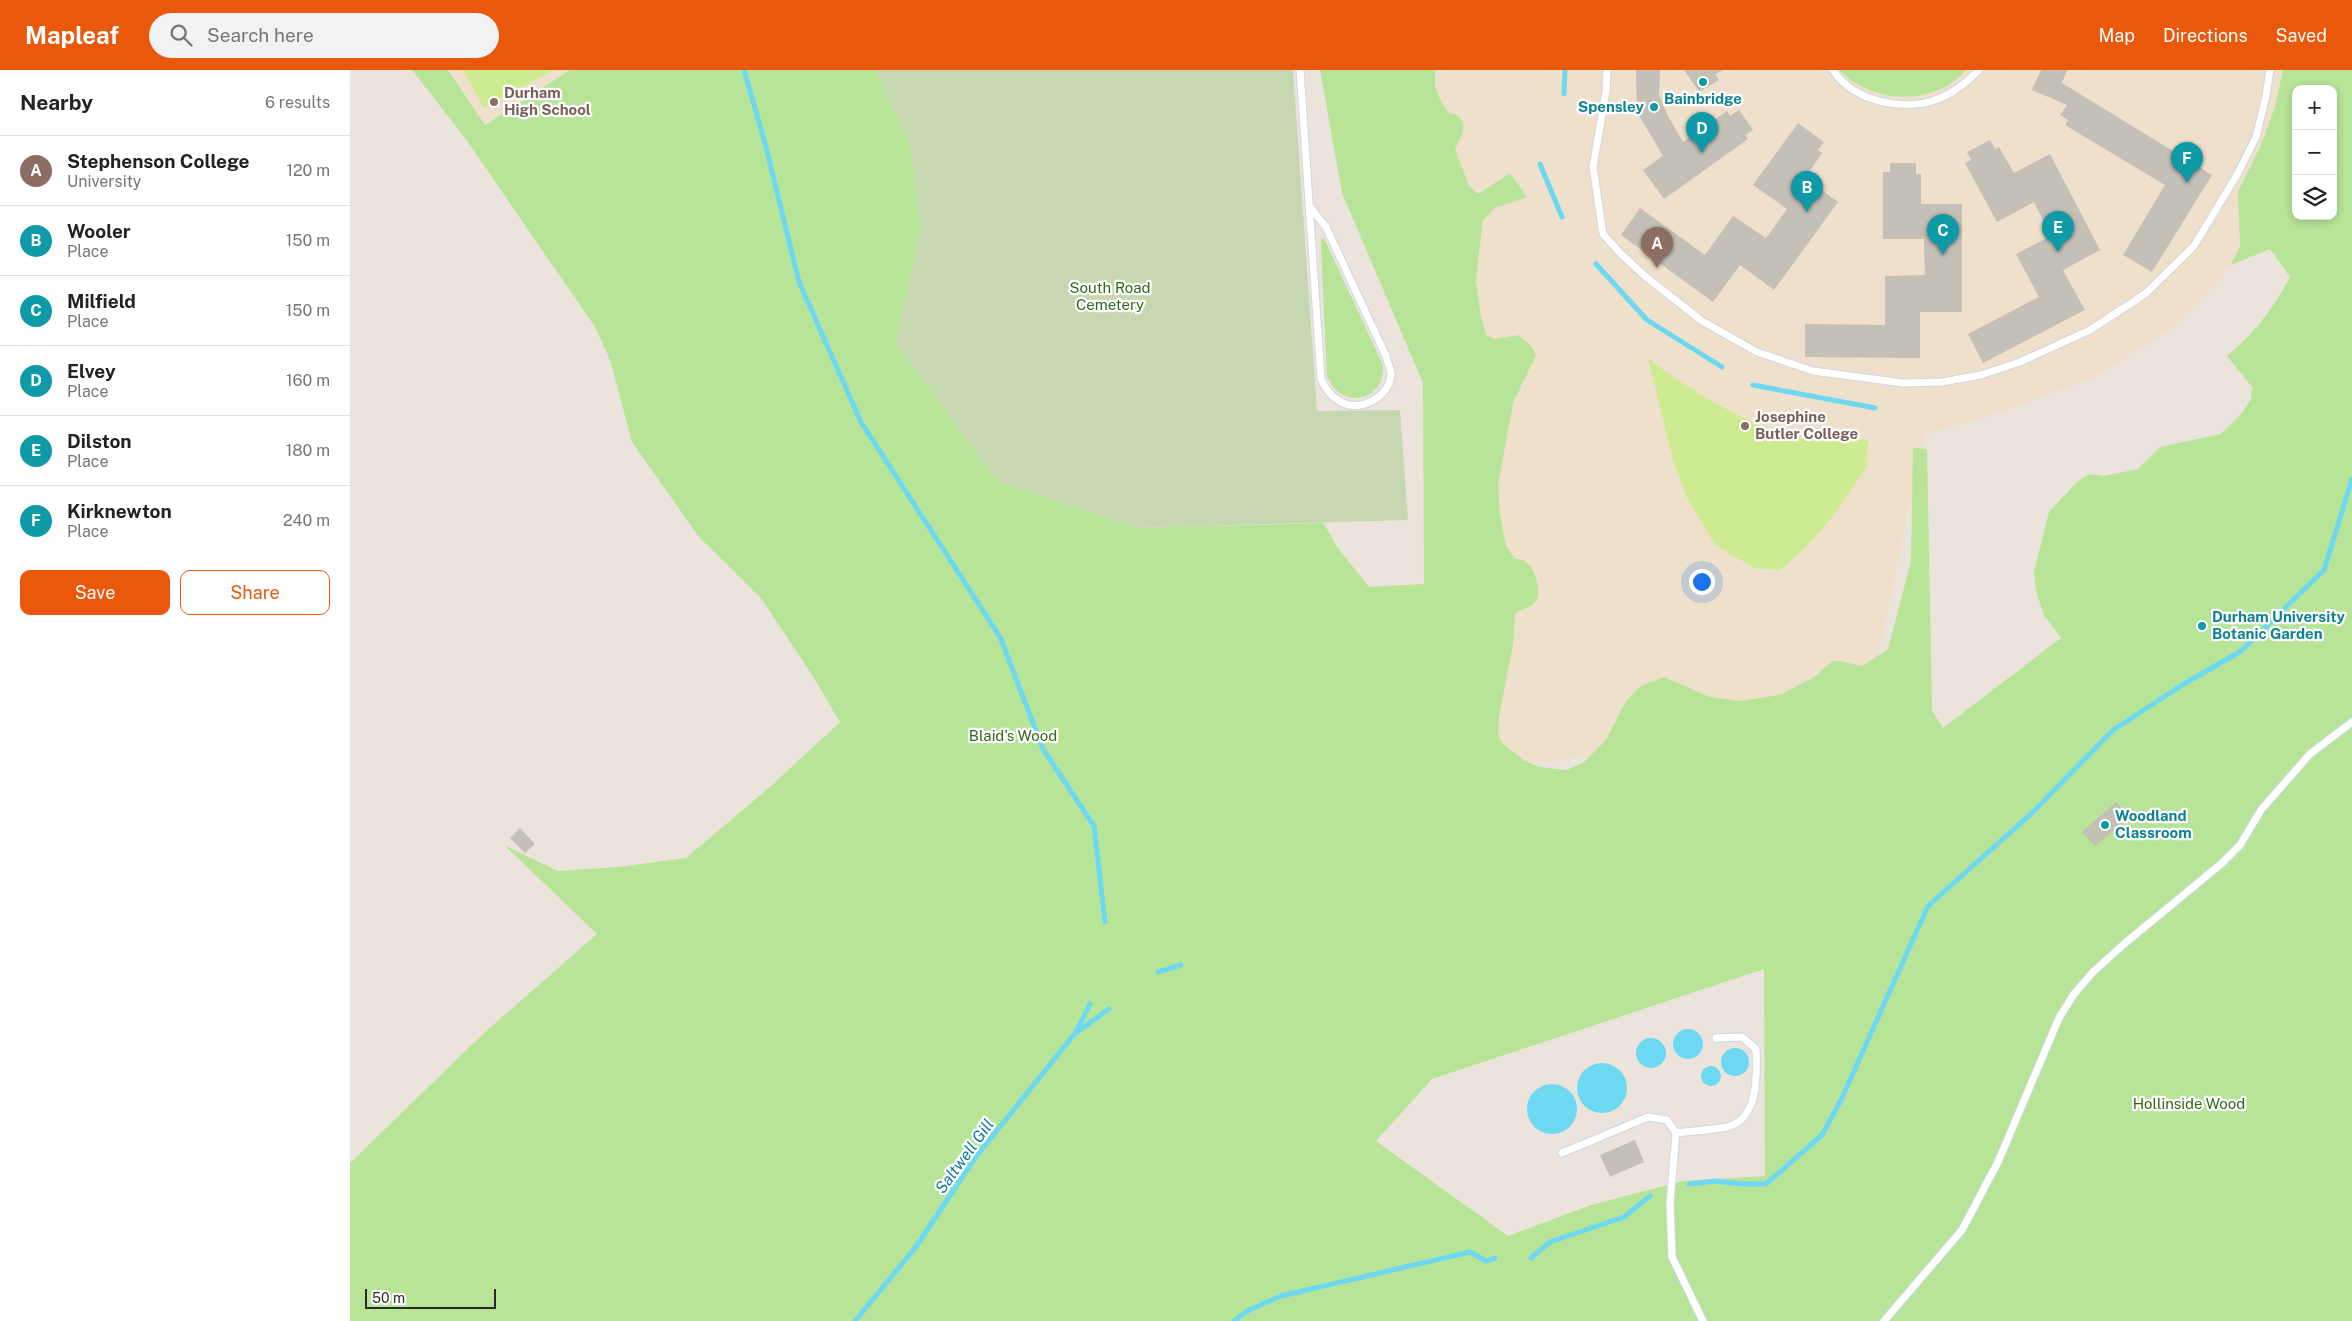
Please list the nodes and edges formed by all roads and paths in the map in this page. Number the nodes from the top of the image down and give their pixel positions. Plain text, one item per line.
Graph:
1 (1300, 70) edge
2 (1607, 70) edge
3 (1833, 70) edge
4 (1979, 70) edge
5 (2270, 70) edge
6 (1310, 207) junction
7 (2352, 722) edge
8 (1716, 1038) dead end
9 (1676, 1133) junction
10 (1562, 1154) dead end
11 (1703, 1321) edge
12 (1884, 1321) edge

1 - 6 lane
2 - 5 lane
3 - 4 lane
6 - 6 lane
7 - 12 lane
8 - 9 lane
9 - 10 lane
9 - 11 lane

